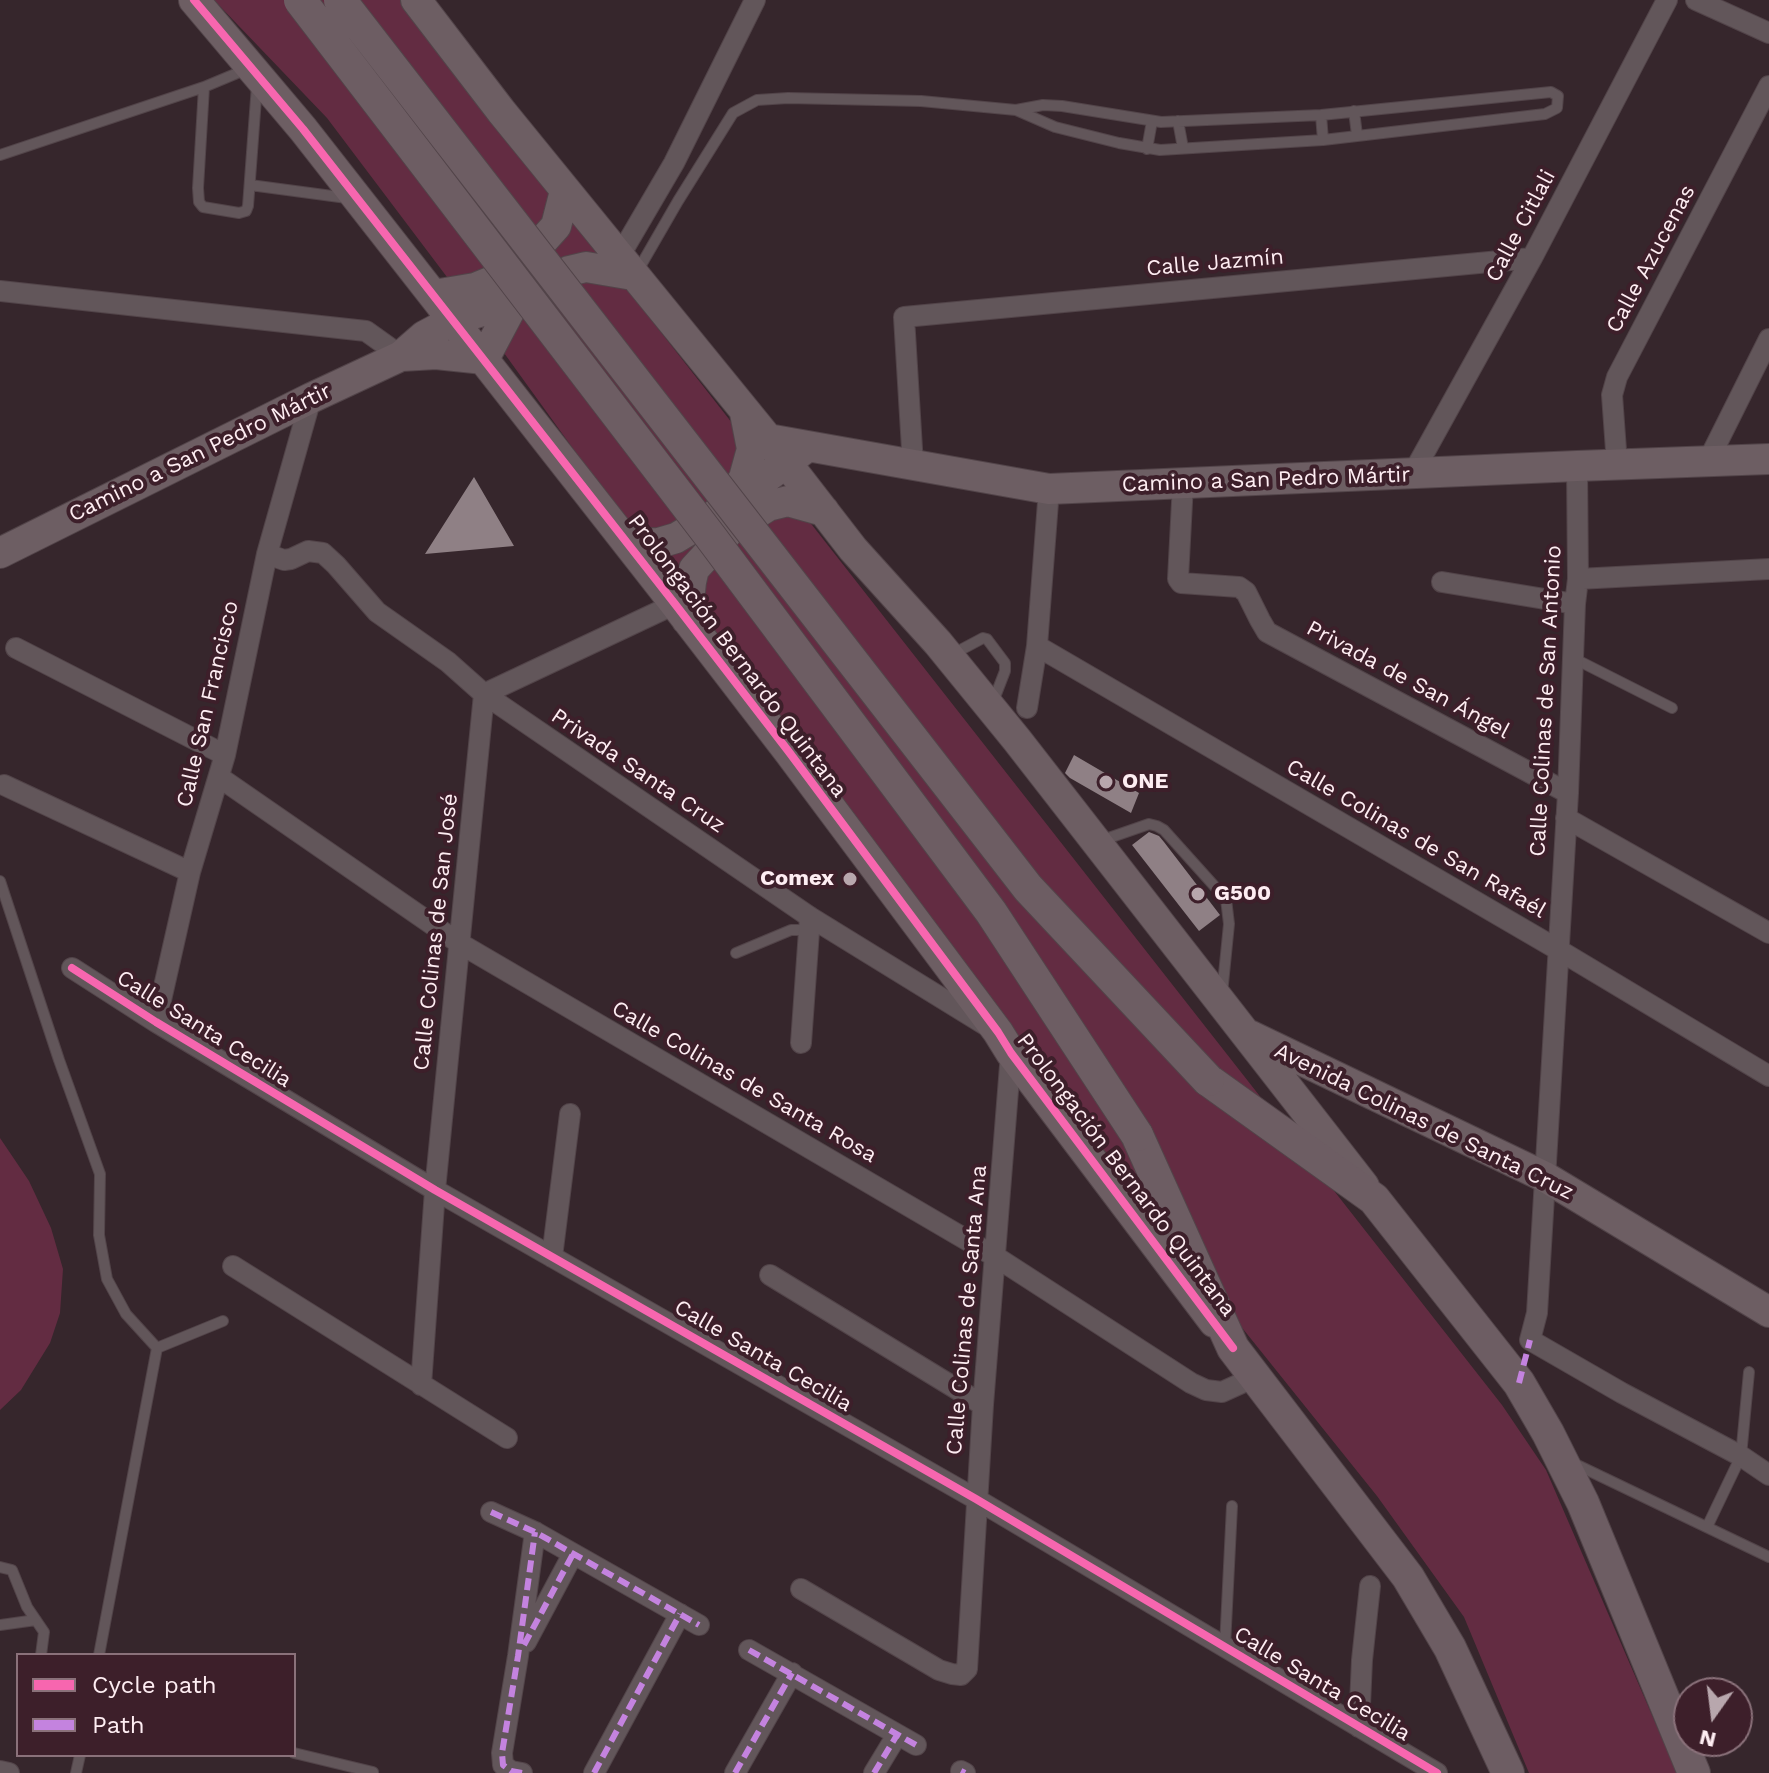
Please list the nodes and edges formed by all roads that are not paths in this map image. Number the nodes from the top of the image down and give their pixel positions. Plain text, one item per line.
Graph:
1 (194, 0) edge
2 (300, 0) edge
3 (340, 0) edge
4 (755, 0) edge
5 (1667, 0) edge
6 (1696, 0) edge
7 (423, 2) edge
8 (1769, 33) edge
9 (255, 71) junction
10 (1769, 86) edge
11 (204, 87) junction
12 (1478, 99) junction
13 (1447, 103) junction
14 (1016, 110) junction
15 (1354, 111) junction
16 (1321, 115) junction
17 (1152, 121) junction
18 (1178, 121) junction
19 (1482, 121) junction
20 (1450, 125) junction
21 (1357, 135) junction
22 (1323, 140) junction
23 (1183, 148) junction
24 (1147, 149) junction
25 (0, 155) edge
26 (250, 185) junction
27 (565, 191) junction
28 (357, 199) junction
29 (1532, 258) junction
30 (629, 270) junction
31 (0, 291) edge
32 (434, 295) junction
33 (517, 297) junction
34 (454, 320) junction
35 (1769, 339) edge
36 (401, 356) junction
37 (484, 359) junction
38 (1760, 369) edge
39 (311, 398) junction
40 (744, 409) junction
41 (787, 449) junction
42 (1769, 459) edge
43 (1708, 461) junction
44 (1617, 464) junction
45 (913, 465) junction
46 (1577, 466) junction
47 (1413, 473) junction
48 (1183, 483) junction
49 (1049, 489) junction
50 (726, 508) junction
51 (824, 511) junction
52 (629, 544) junction
53 (0, 553) edge
54 (267, 554) junction
55 (1769, 569) edge
56 (1578, 579) junction
57 (1442, 582) dead end
58 (1575, 604) junction
59 (681, 612) junction
60 (1037, 646) junction
61 (16, 648) dead end
62 (949, 656) junction
63 (1573, 658) junction
64 (484, 694) junction
65 (991, 708) junction
66 (1027, 708) dead end
67 (1672, 708) dead end
68 (225, 755) junction
69 (219, 777) junction
70 (4, 785) dead end
71 (1568, 793) junction
72 (1566, 818) junction
73 (1098, 842) junction
74 (190, 872) junction
75 (0, 881) edge
76 (810, 924) junction
77 (1769, 933) edge
78 (459, 943) junction
79 (1557, 949) junction
80 (736, 953) dead end
81 (72, 968) dead end
82 (1221, 1004) junction
83 (156, 1022) junction
84 (1243, 1032) junction
85 (1004, 1042) junction
86 (801, 1043) dead end
87 (1769, 1076) edge
88 (570, 1114) dead end
89 (1545, 1177) junction
90 (435, 1190) junction
91 (1374, 1199) junction
92 (552, 1257) junction
93 (996, 1257) junction
94 (233, 1266) dead end
95 (770, 1275) dead end
96 (1769, 1312) edge
97 (223, 1321) dead end
98 (157, 1348) junction
99 (1233, 1348) junction
100 (1749, 1372) dead end
101 (1255, 1377) junction
102 (421, 1385) junction
103 (983, 1405) junction
104 (507, 1438) dead end
105 (1741, 1456) junction
106 (1560, 1457) junction
107 (1769, 1475) edge
108 (976, 1499) junction
109 (1232, 1506) dead end
110 (491, 1512) dead end
111 (1707, 1527) junction
112 (535, 1532) junction
113 (573, 1554) junction
114 (1769, 1557) edge
115 (0, 1567) edge
116 (1370, 1586) dead end
117 (801, 1589) dead end
118 (680, 1614) junction
119 (36, 1620) junction
120 (0, 1625) edge
121 (699, 1625) dead end
122 (1225, 1646) junction
123 (749, 1650) dead end
124 (41, 1653) edge
125 (99, 1653) edge
126 (518, 1656) junction
127 (792, 1673) junction
128 (1359, 1727) junction
129 (897, 1735) junction
130 (916, 1745) dead end
131 (296, 1753) edge
132 (2, 1772) edge
133 (373, 1772) edge
134 (9, 1773) edge
135 (522, 1773) edge
136 (594, 1773) edge
137 (735, 1773) edge
138 (874, 1773) edge
139 (1437, 1773) edge
140 (1508, 1773) edge
141 (1694, 1773) edge

1 - 9 street, Prolongación Bernardo Quintana
2 - 99 main road, bridge
3 - 91 main road, bridge
4 - 30 street
5 - 29 street, Calle Citlali
6 - 8 street
7 - 27 street
9 - 11 lane
9 - 26 lane
9 - 28 street, Prolongación Bernardo Quintana
10 - 44 street, Calle Azucenas
11 - 25 lane
11 - 26 lane
12 - 13 lane
12 - 19 lane
12 - 19 lane
13 - 15 lane
13 - 20 lane
14 - 17 lane
14 - 24 lane
14 - 30 lane
15 - 16 lane
15 - 21 lane
16 - 18 lane
16 - 22 lane
17 - 18 lane
17 - 24 lane
18 - 23 lane
19 - 20 lane
20 - 21 lane
21 - 22 lane
22 - 23 lane
23 - 24 lane
26 - 28 lane
27 - 30 street
27 - 32 street
28 - 32 street, Prolongación Bernardo Quintana
29 - 45 street, Calle Jazmín
29 - 47 street, Calle Citlali
30 - 33 street, Camino a San Pedro Mártir
30 - 40 street
31 - 36 street
32 - 34 street, Prolongación Bernardo Quintana
33 - 34 street, Camino a San Pedro Mártir
33 - 37 street
34 - 36 street, Camino a San Pedro Mártir
34 - 37 street, Prolongación Bernardo Quintana
35 - 38 street
36 - 37 street, Camino a San Pedro Mártir
36 - 39 street, Camino a San Pedro Mártir
37 - 52 street, Prolongación Bernardo Quintana
38 - 43 street
39 - 53 street, Camino a San Pedro Mártir
39 - 54 street, Calle San Francisco
40 - 41 street
40 - 50 street
41 - 45 street, Camino a San Pedro Mártir
41 - 50 street
41 - 51 street
42 - 43 street, Camino a San Pedro Mártir
43 - 44 street, Camino a San Pedro Mártir
44 - 46 street, Camino a San Pedro Mártir
45 - 49 street, Camino a San Pedro Mártir
46 - 47 street, Camino a San Pedro Mártir
46 - 56 street, Calle Colinas de San Antonio
47 - 48 street, Camino a San Pedro Mártir
48 - 49 street, Camino a San Pedro Mártir
48 - 71 street, Privada de San Ángel
49 - 60 street
50 - 52 street
51 - 59 street
51 - 62 street
52 - 59 street, Prolongación Bernardo Quintana
54 - 64 street, Privada Santa Cruz
54 - 68 street, Calle San Francisco
55 - 56 street
56 - 58 street, Calle Colinas de San Antonio
57 - 58 street
58 - 63 street, Calle Colinas de San Antonio
59 - 64 street
59 - 85 street, Prolongación Bernardo Quintana
60 - 66 street
60 - 79 street, Calle Colinas de San Rafaél
61 - 68 street
62 - 65 street
62 - 65 lane
63 - 67 lane
63 - 71 street, Calle Colinas de San Antonio
64 - 76 street, Privada Santa Cruz
64 - 78 street, Calle Colinas de San José
65 - 73 street
68 - 69 street, Calle San Francisco
69 - 74 street, Calle San Francisco
69 - 78 street, Calle Colinas de Santa Rosa
70 - 74 street
71 - 72 street, Calle Colinas de San Antonio
72 - 77 street
72 - 79 street, Calle Colinas de San Antonio
73 - 82 street
73 - 82 lane
74 - 83 street, Calle San Francisco
75 - 98 lane
76 - 80 lane
76 - 85 street, Privada Santa Cruz
76 - 86 street
78 - 90 street, Calle Colinas de San José
78 - 93 street, Calle Colinas de Santa Rosa
79 - 87 street, Calle Colinas de San Rafaél
79 - 89 street, Calle Colinas de San Antonio
81 - 83 street, Calle Santa Cecilia
82 - 84 street
83 - 90 street, Calle Santa Cecilia
84 - 89 street, Avenida Colinas de Santa Cruz
84 - 91 street
85 - 93 street, Calle Colinas de Santa Ana
85 - 99 street, Prolongación Bernardo Quintana
88 - 92 street
89 - 96 street, Avenida Colinas de Santa Cruz
89 - 105 street, Calle Colinas de San Antonio
90 - 92 street, Calle Santa Cecilia
90 - 102 street, Calle Colinas de San José
91 - 106 main road
92 - 108 street, Calle Santa Cecilia
93 - 101 street, Calle Colinas de Santa Rosa
93 - 103 street, Calle Colinas de Santa Ana
94 - 102 street
95 - 103 street
97 - 98 lane
98 - 125 lane
99 - 101 main road, Prolongación Bernardo Quintana
100 - 105 lane
101 - 140 main road, Prolongación Bernardo Quintana
102 - 104 street
103 - 108 street, Calle Colinas de Santa Ana
105 - 107 street
105 - 111 lane
106 - 111 lane
106 - 141 main road
108 - 117 street, Calle Colinas de Santa Ana
108 - 122 street, Calle Santa Cecilia
109 - 122 lane
110 - 112 street
111 - 114 lane
112 - 113 street
112 - 126 street
113 - 118 street
113 - 126 street
115 - 119 lane
116 - 128 street
118 - 121 street
118 - 136 street
119 - 120 lane
119 - 124 lane
122 - 128 street, Calle Santa Cecilia
123 - 127 street
126 - 135 street
127 - 129 street
127 - 137 street
128 - 139 street, Calle Santa Cecilia
129 - 130 street
129 - 138 street
131 - 133 lane
132 - 134 street

